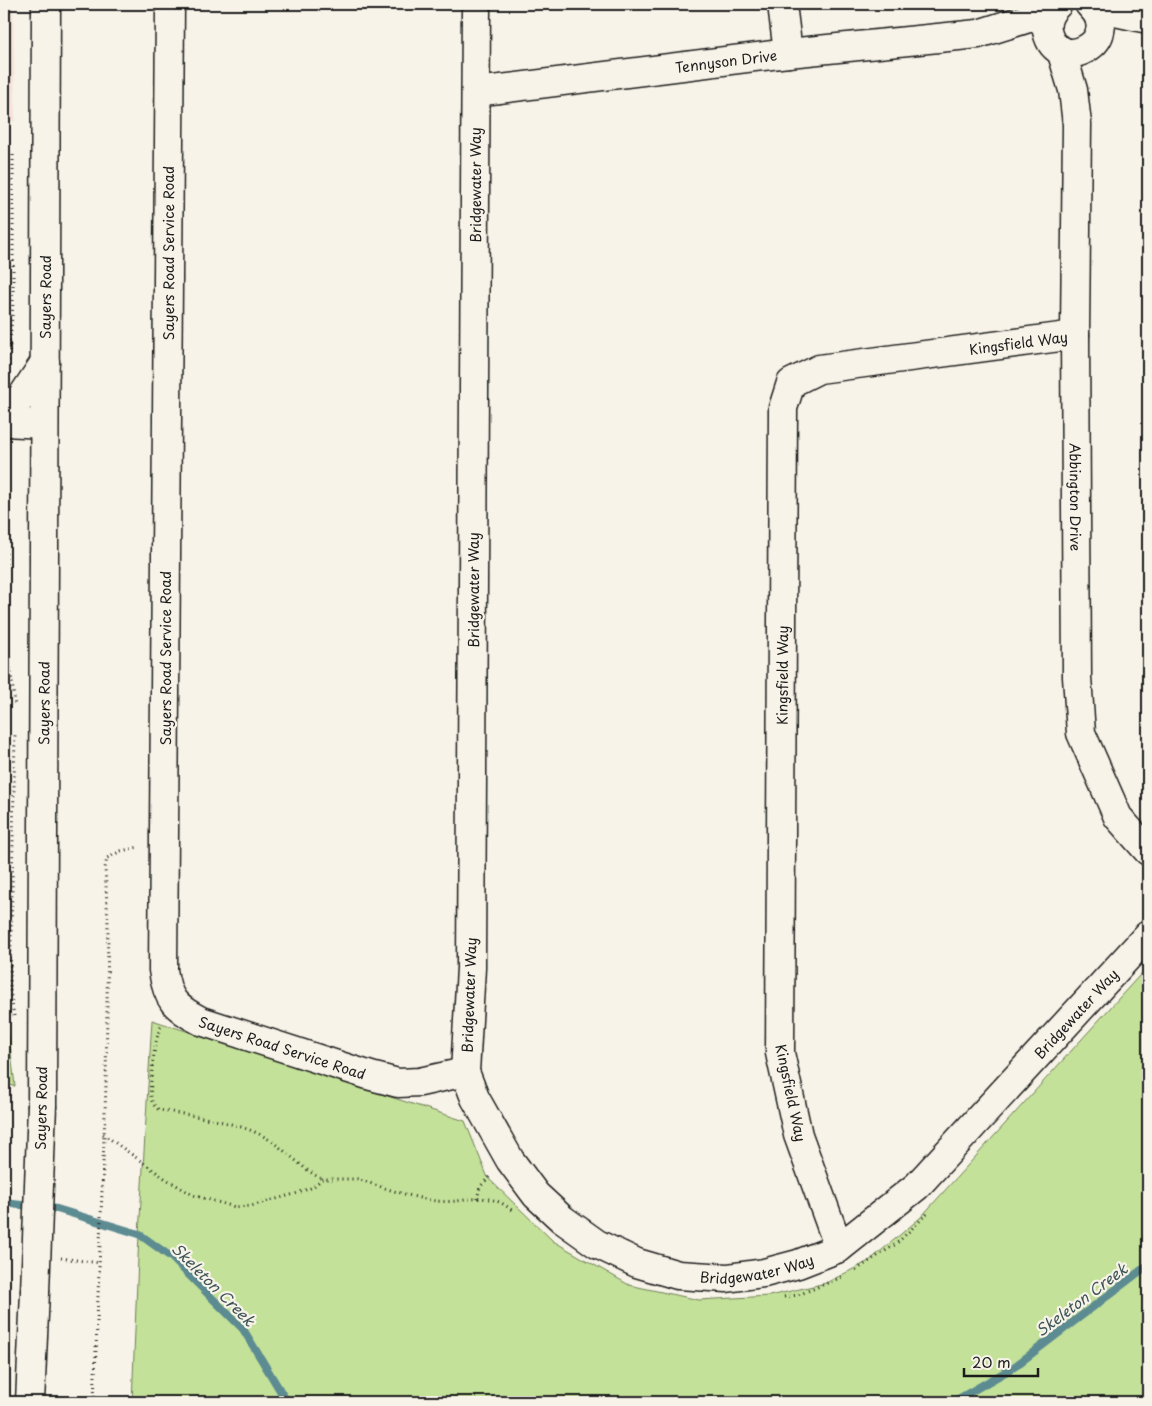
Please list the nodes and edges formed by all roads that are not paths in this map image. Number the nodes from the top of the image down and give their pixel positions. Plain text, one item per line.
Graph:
1 (46, 4) edge
2 (170, 4) edge
3 (476, 4) edge
4 (782, 4) edge
5 (1091, 5) edge
6 (1054, 7) edge
7 (1148, 20) edge
8 (978, 34) junction
9 (1094, 42) junction
10 (1057, 47) junction
11 (788, 54) junction
12 (476, 92) junction
13 (1077, 124) junction
14 (1076, 335) junction
15 (45, 362) junction
16 (5, 414) edge
17 (44, 424) junction
18 (1148, 851) edge
19 (1148, 935) edge
20 (465, 1072) junction
21 (839, 1248) junction
22 (30, 1402) edge

1 - 15 street, Sayers Road
2 - 20 street, Sayers Road Service Road
3 - 12 street, Bridgewater Way
4 - 11 street
5 - 7 street
5 - 9 street, Abbington Drive
6 - 8 street, Tennyson Drive
6 - 10 street, Abbington Drive
7 - 9 street
8 - 10 street, Tennyson Drive
8 - 11 street, Tennyson Drive
9 - 10 street, Tennyson Drive
9 - 13 street, Abbington Drive
10 - 13 street, Abbington Drive
11 - 12 street, Tennyson Drive
12 - 20 street, Bridgewater Way
13 - 14 street, Abbington Drive
14 - 18 street, Abbington Drive
14 - 21 street, Kingsfield Way
15 - 16 street
15 - 17 street, Sayers Road
16 - 17 street
17 - 22 street, Sayers Road, bridge
19 - 21 street, Bridgewater Way
20 - 21 street, Bridgewater Way

